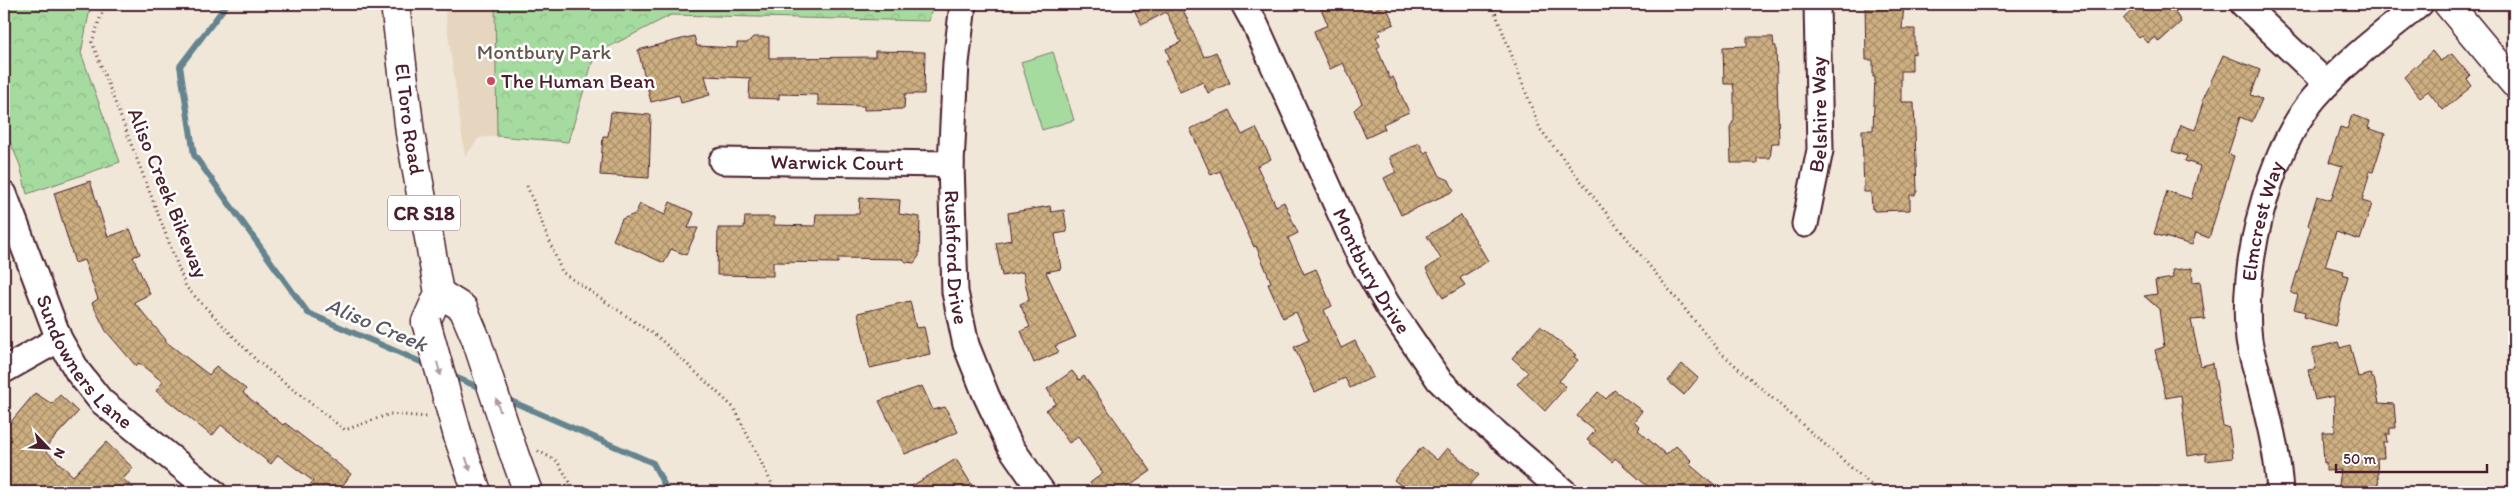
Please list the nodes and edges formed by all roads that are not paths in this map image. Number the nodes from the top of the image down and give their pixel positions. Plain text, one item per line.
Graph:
1 (395, 4) edge
2 (963, 4) edge
3 (1244, 4) edge
4 (1817, 4) edge
5 (2243, 4) edge
6 (2420, 4) edge
7 (2448, 4) edge
8 (2514, 83) edge
9 (2327, 84) junction
10 (722, 160) dead end
11 (951, 164) junction
12 (4, 194) edge
13 (1805, 224) dead end
14 (439, 293) junction
15 (59, 339) junction
16 (4, 370) edge
17 (199, 488) edge
18 (477, 492) edge
19 (528, 492) edge
20 (1042, 492) edge
21 (1564, 492) edge
22 (2280, 492) edge

1 - 14 main road, El Toro Road / CR S18
2 - 11 street, Rushford Drive
3 - 21 street, Montbury Drive
4 - 13 street, Belshire Way
5 - 9 street
6 - 9 street, Elmcrest Way
7 - 8 main road
9 - 22 street, Elmcrest Way
10 - 11 street, Warwick Court
11 - 20 street, Rushford Drive
12 - 15 street, Sundowners Lane
14 -> 18 main road, bridge
19 -> 14 main road, bridge
15 - 16 street
15 - 17 street, Sundowners Lane

